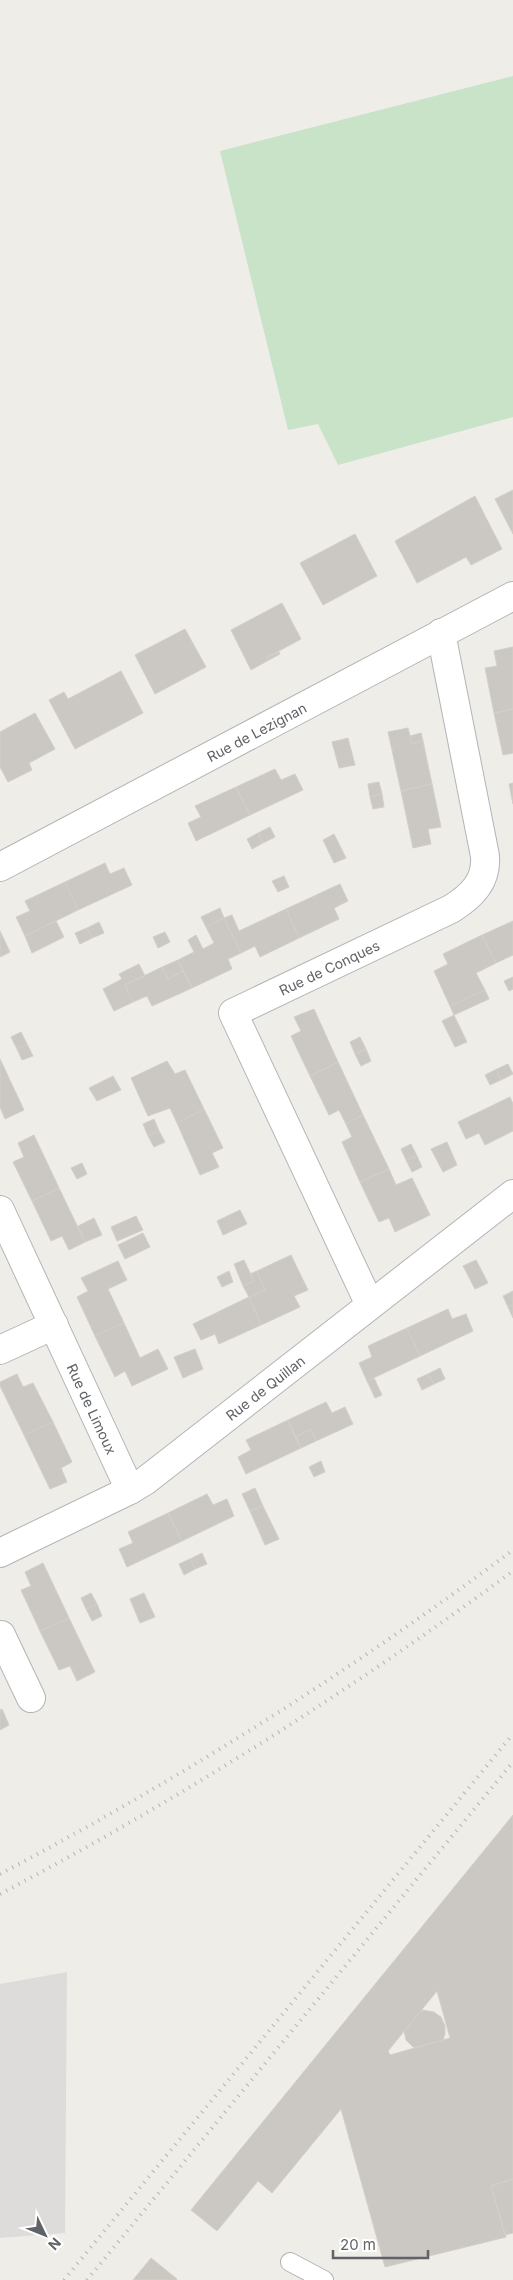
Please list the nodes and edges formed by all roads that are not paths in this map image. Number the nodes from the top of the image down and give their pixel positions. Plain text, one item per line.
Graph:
1 (513, 596) edge
2 (441, 633) junction
3 (0, 867) edge
4 (513, 1194) edge
5 (0, 1210) edge
6 (370, 1305) junction
7 (54, 1325) junction
8 (0, 1350) edge
9 (130, 1490) junction
10 (0, 1553) edge
11 (0, 1634) edge
12 (31, 1698) dead end
13 (290, 2262) dead end
14 (324, 2280) edge

1 - 2 street, Rue de Lezignan
2 - 3 street, Rue de Lezignan
2 - 6 street, Rue de Conques
4 - 6 street, Rue de Quillan
5 - 7 street, Rue de Limoux
6 - 9 street, Rue de Quillan
7 - 8 street
7 - 9 street, Rue de Limoux
9 - 10 street, Rue de Quillan
11 - 12 street
13 - 14 lane

